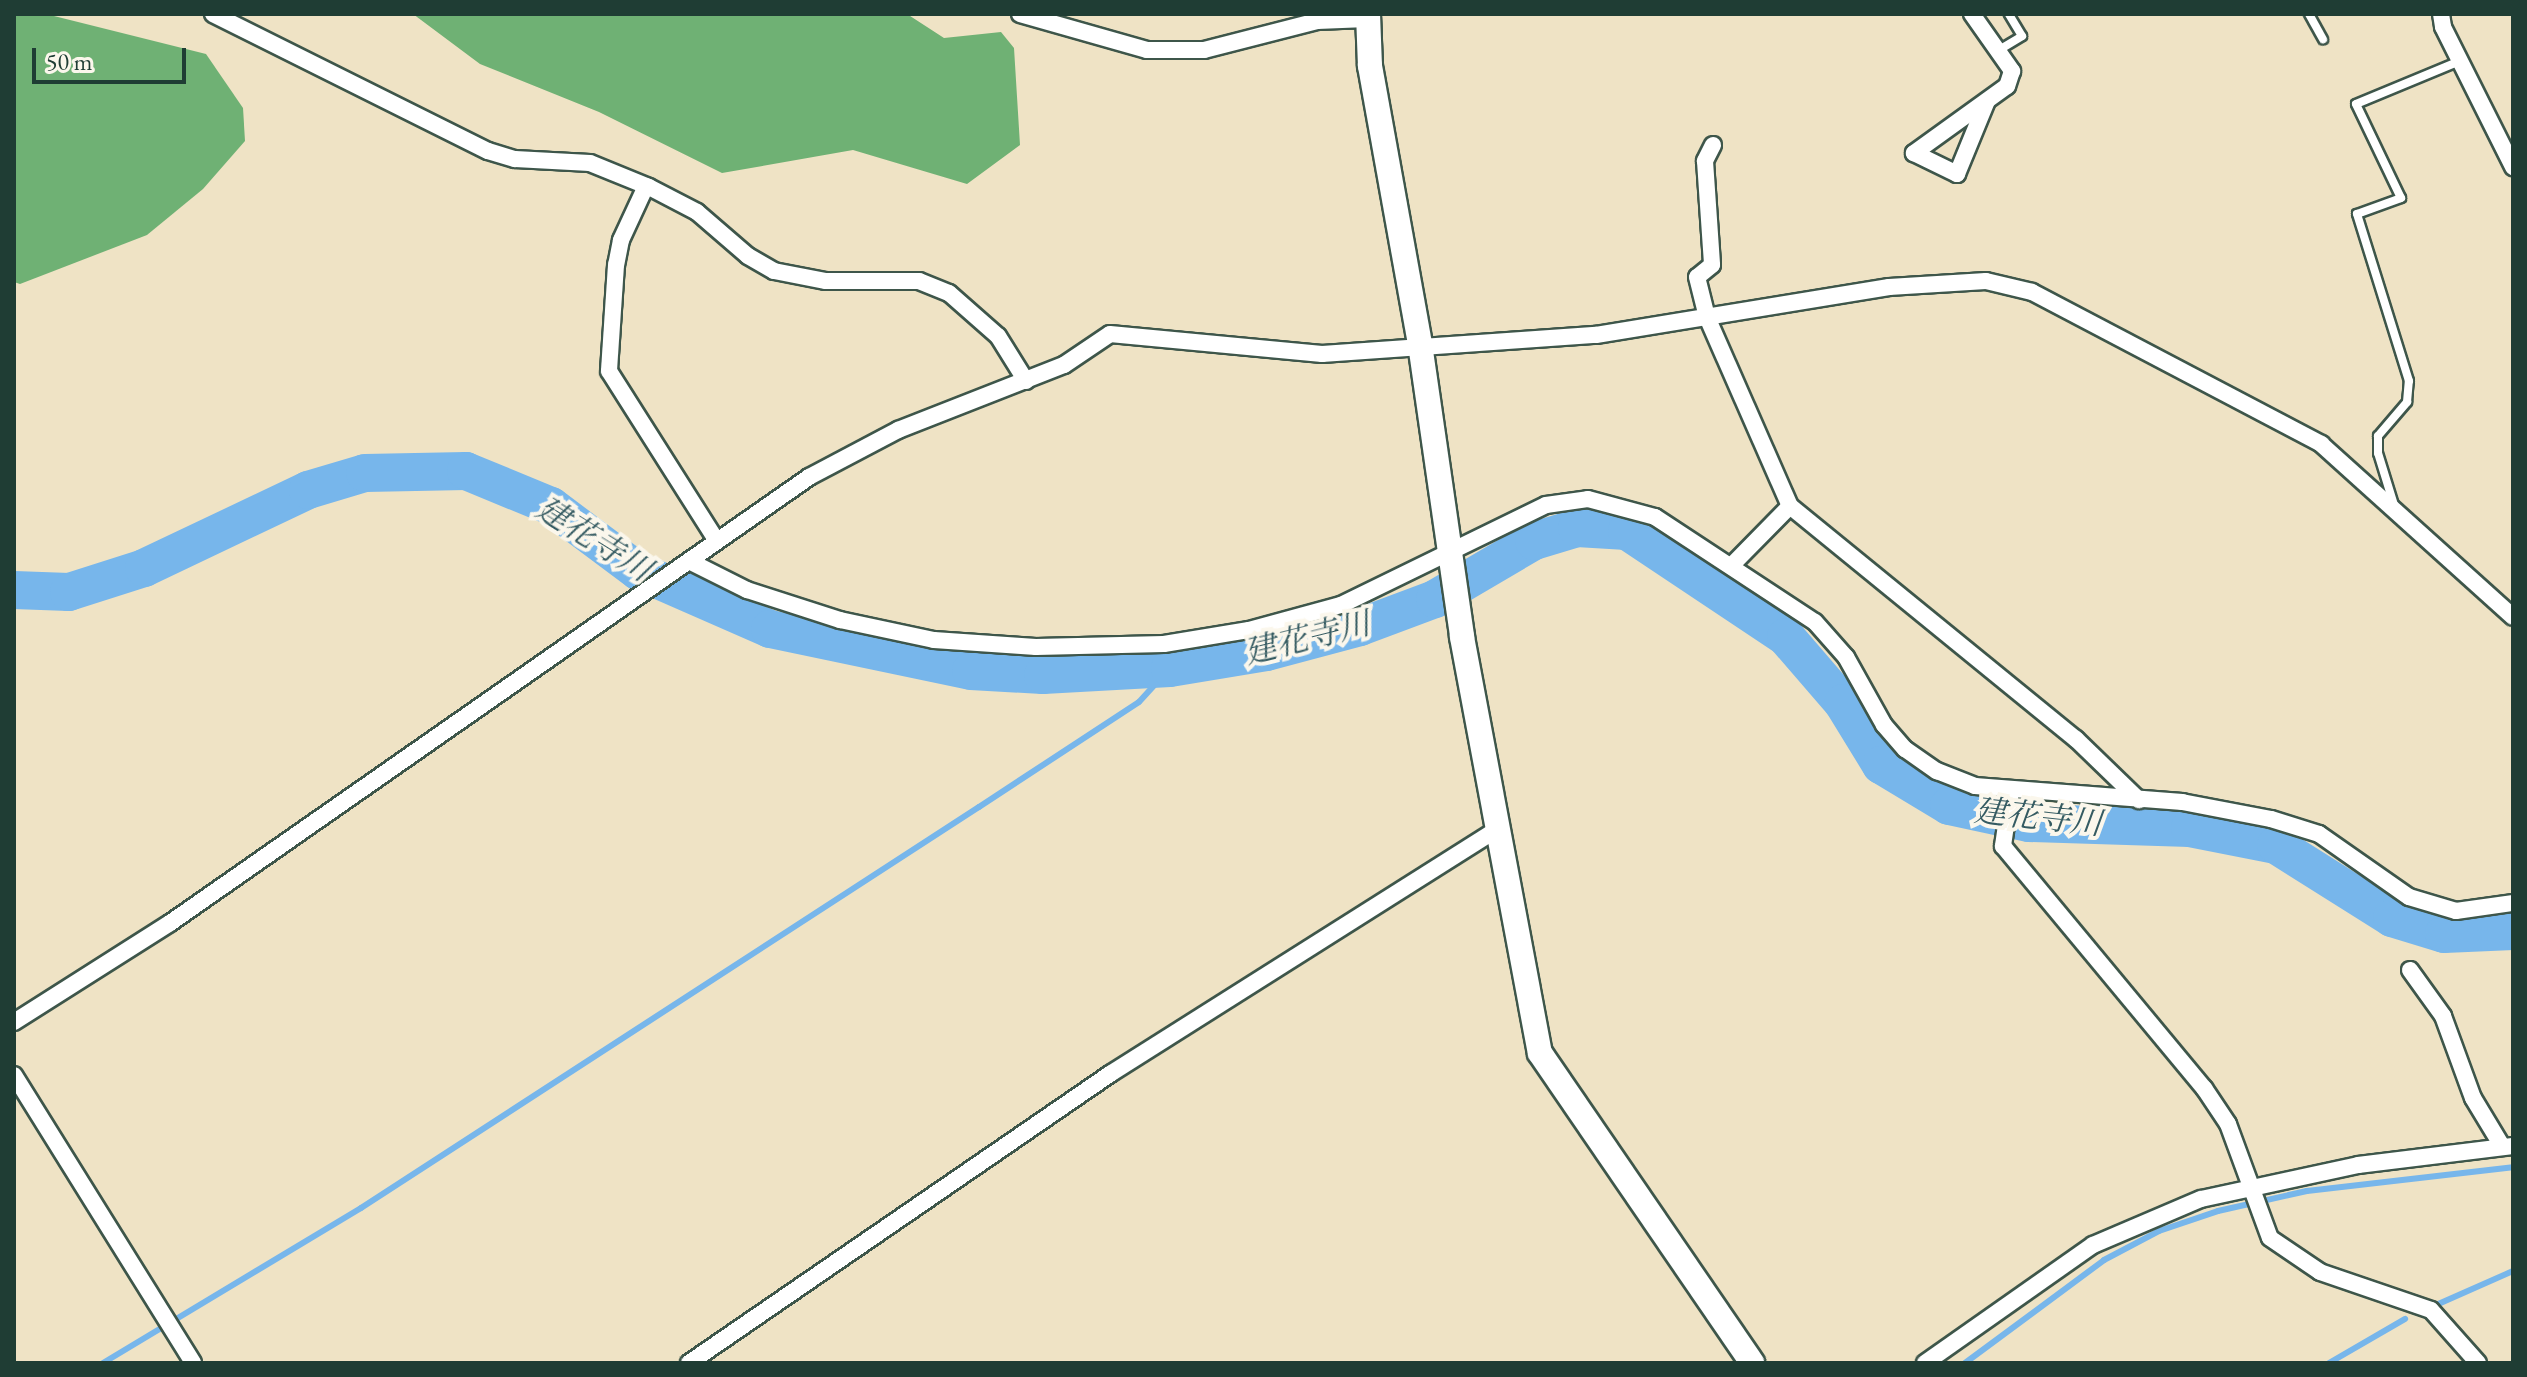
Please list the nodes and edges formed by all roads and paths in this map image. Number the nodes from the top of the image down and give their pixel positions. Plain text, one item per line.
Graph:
1 (213, 14) edge
2 (1020, 14) edge
3 (1972, 14) edge
4 (2009, 14) edge
5 (2309, 14) edge
6 (2441, 14) edge
7 (1368, 16) edge
8 (2323, 39) dead end
9 (1999, 50) junction
10 (2460, 61) junction
11 (1987, 101) junction
12 (1713, 145) dead end
13 (2513, 167) edge
14 (646, 186) junction
15 (1707, 317) junction
16 (1420, 344) junction
17 (1026, 381) junction
18 (1790, 506) junction
19 (2394, 506) junction
20 (717, 541) junction
21 (1451, 556) junction
22 (689, 561) junction
23 (1731, 566) junction
24 (2513, 617) edge
25 (2011, 791) junction
26 (2139, 800) junction
27 (1496, 830) junction
28 (2513, 903) edge
29 (2410, 970) dead end
30 (14, 1022) edge
31 (14, 1075) edge
32 (2507, 1146) edge
33 (2253, 1186) junction
34 (193, 1363) edge
35 (689, 1363) edge
36 (1752, 1363) edge
37 (1925, 1363) edge
38 (2478, 1363) edge

1 - 14 street
2 - 7 street
3 - 9 street
4 - 9 lane
5 - 8 lane
6 - 10 street
7 - 16 street
9 - 11 street
10 - 13 street
10 - 19 lane
11 - 11 street
12 - 15 street
14 - 17 street
14 - 20 street
15 - 16 street
15 - 18 street
15 - 19 street
16 - 17 street
16 - 21 street
17 - 20 street
18 - 23 street
18 - 26 street
19 - 24 street
20 - 22 street
21 - 22 street
21 - 23 street
21 - 27 street
22 - 30 street
23 - 25 street
25 - 26 street
25 - 33 street
26 - 28 street
27 - 35 street
27 - 36 street
29 - 32 street
31 - 34 street
32 - 33 street
33 - 37 street
33 - 38 street

